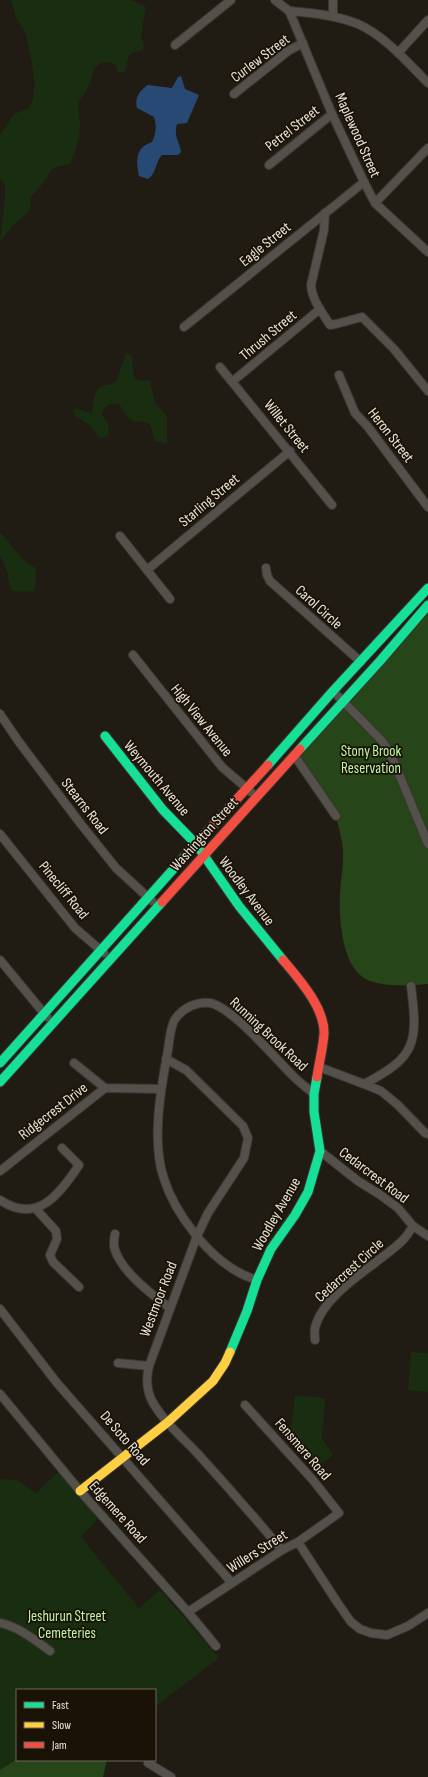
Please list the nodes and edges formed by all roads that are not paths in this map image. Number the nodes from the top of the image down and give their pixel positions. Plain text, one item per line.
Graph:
1 (231, 0) edge
2 (275, 0) edge
3 (333, 0) edge
4 (289, 11) junction
5 (333, 16) junction
6 (428, 20) edge
7 (303, 43) junction
8 (175, 45) dead end
9 (398, 53) junction
10 (428, 83) edge
11 (234, 94) dead end
12 (332, 114) junction
13 (428, 148) edge
14 (269, 165) dead end
15 (364, 182) junction
16 (375, 203) junction
17 (325, 213) junction
18 (428, 252) edge
19 (320, 309) junction
20 (184, 327) dead end
21 (220, 367) dead end
22 (338, 376) dead end
23 (233, 381) junction
24 (428, 391) edge
25 (290, 451) junction
26 (332, 505) dead end
27 (428, 507) edge
28 (120, 536) dead end
29 (266, 568) dead end
30 (146, 570) junction
31 (428, 588) edge
32 (170, 599) dead end
33 (428, 605) edge
34 (133, 656) dead end
35 (361, 662) junction
36 (333, 691) junction
37 (343, 701) junction
38 (0, 714) edge
39 (105, 736) dead end
40 (294, 755) junction
41 (247, 789) junction
42 (256, 796) junction
43 (336, 816) dead end
44 (0, 834) edge
45 (196, 844) junction
46 (428, 844) edge
47 (203, 856) junction
48 (148, 898) junction
49 (158, 906) junction
50 (100, 950) junction
51 (111, 959) junction
52 (0, 960) edge
53 (411, 986) dead end
54 (43, 1014) junction
55 (53, 1023) junction
56 (166, 1059) junction
57 (0, 1063) edge
58 (74, 1063) dead end
59 (319, 1067) junction
60 (0, 1082) edge
61 (364, 1084) junction
62 (105, 1088) junction
63 (161, 1089) junction
64 (314, 1094) junction
65 (428, 1134) edge
66 (62, 1148) dead end
67 (320, 1151) junction
68 (0, 1171) edge
69 (0, 1200) edge
70 (36, 1209) junction
71 (413, 1226) junction
72 (115, 1234) dead end
73 (197, 1236) junction
74 (428, 1236) edge
75 (257, 1280) junction
76 (78, 1286) dead end
77 (170, 1308) junction
78 (0, 1309) edge
79 (315, 1340) dead end
80 (118, 1363) dead end
81 (149, 1366) junction
82 (0, 1394) edge
83 (245, 1405) dead end
84 (168, 1422) junction
85 (123, 1456) junction
86 (80, 1491) junction
87 (339, 1513) joint
88 (298, 1542) junction
89 (282, 1550) junction
90 (232, 1583) junction
91 (188, 1612) junction
92 (428, 1613) edge
93 (0, 1623) edge
94 (216, 1646) dead end
95 (50, 1651) dead end
96 (148, 1763) dead end
97 (171, 1777) edge

1 - 8 street
2 - 4 street
3 - 5 street
4 - 5 street
4 - 7 street, Maplewood Street
5 - 9 street
6 - 9 street
7 - 11 street, Curlew Street
7 - 12 street, Maplewood Street
9 - 10 street
12 - 14 street, Petrel Street
12 - 15 street, Maplewood Street
13 - 16 street
15 - 16 street, Maplewood Street
15 - 17 street, Eagle Street
16 - 18 street, Maplewood Street
17 - 19 street
17 - 20 street, Eagle Street
19 - 23 street, Thrush Street
19 - 24 street
21 - 23 street, Willet Street
22 - 27 street, Heron Street
23 - 25 street, Willet Street
25 - 26 street, Willet Street
25 - 30 street, Starling Street
28 - 30 street
29 - 35 street, Carol Circle
30 - 32 street
31 - 35 main road, Washington Street
33 - 37 main road, Washington Street
34 - 41 street, High View Avenue
35 - 36 main road, Washington Street
36 - 37 street
36 - 41 main road, Washington Street
37 - 40 main road, Washington Street
37 - 46 street
38 - 48 street, Stearns Road
39 - 45 main road, Weymouth Avenue
40 - 42 main road, Washington Street
40 - 43 street
41 - 42 street, High View Avenue
41 - 45 main road, Washington Street
42 - 47 main road, Washington Street
44 - 50 street, Pinecliff Road
45 - 47 main road, Weymouth Avenue
45 - 48 main road, Washington Street
47 - 49 main road, Washington Street
47 - 59 main road, Woodley Avenue
48 - 49 street, Stearns Road
48 - 50 main road, Washington Street
49 - 51 main road, Washington Street
50 - 51 street, Pinecliff Road
50 - 54 main road, Washington Street
51 - 55 main road, Washington Street
52 - 54 street
53 - 61 street
54 - 55 street
54 - 57 main road, Washington Street
55 - 60 main road, Washington Street
56 - 63 street, Running Brook Road
56 - 64 street, Running Brook Road
56 - 73 street, Westmoor Road
58 - 62 street
59 - 61 street
59 - 64 main road, Woodley Avenue
61 - 65 street
62 - 63 street
62 - 68 street, Ridgecrest Drive
63 - 73 street, Running Brook Road
64 - 67 main road, Woodley Avenue
66 - 70 street
67 - 71 street, Cedarcrest Road
67 - 75 main road, Woodley Avenue
69 - 70 street
70 - 76 street
71 - 74 street, Cedarcrest Road
71 - 79 street, Cedarcrest Circle
72 - 77 street
73 - 75 street, Running Brook Road
73 - 77 street, Westmoor Road
75 - 84 main road, Woodley Avenue
77 - 81 street, Westmoor Road
78 - 85 street, De Soto Road
80 - 81 street
81 - 84 street, Westmoor Road
82 - 86 street, Edgemere Road
83 - 87 street, Fensmere Road
84 - 85 main road, Woodley Avenue
84 - 89 street, Westmoor Road
85 - 86 main road, Woodley Avenue
85 - 90 street, De Soto Road
86 - 91 street, Edgemere Road
87 - 88 street, Willers Street
88 - 89 street, Willers Street
88 - 92 street
89 - 90 street, Willers Street
90 - 91 street, Willers Street
91 - 94 street, Edgemere Road
93 - 95 street
96 - 97 street

